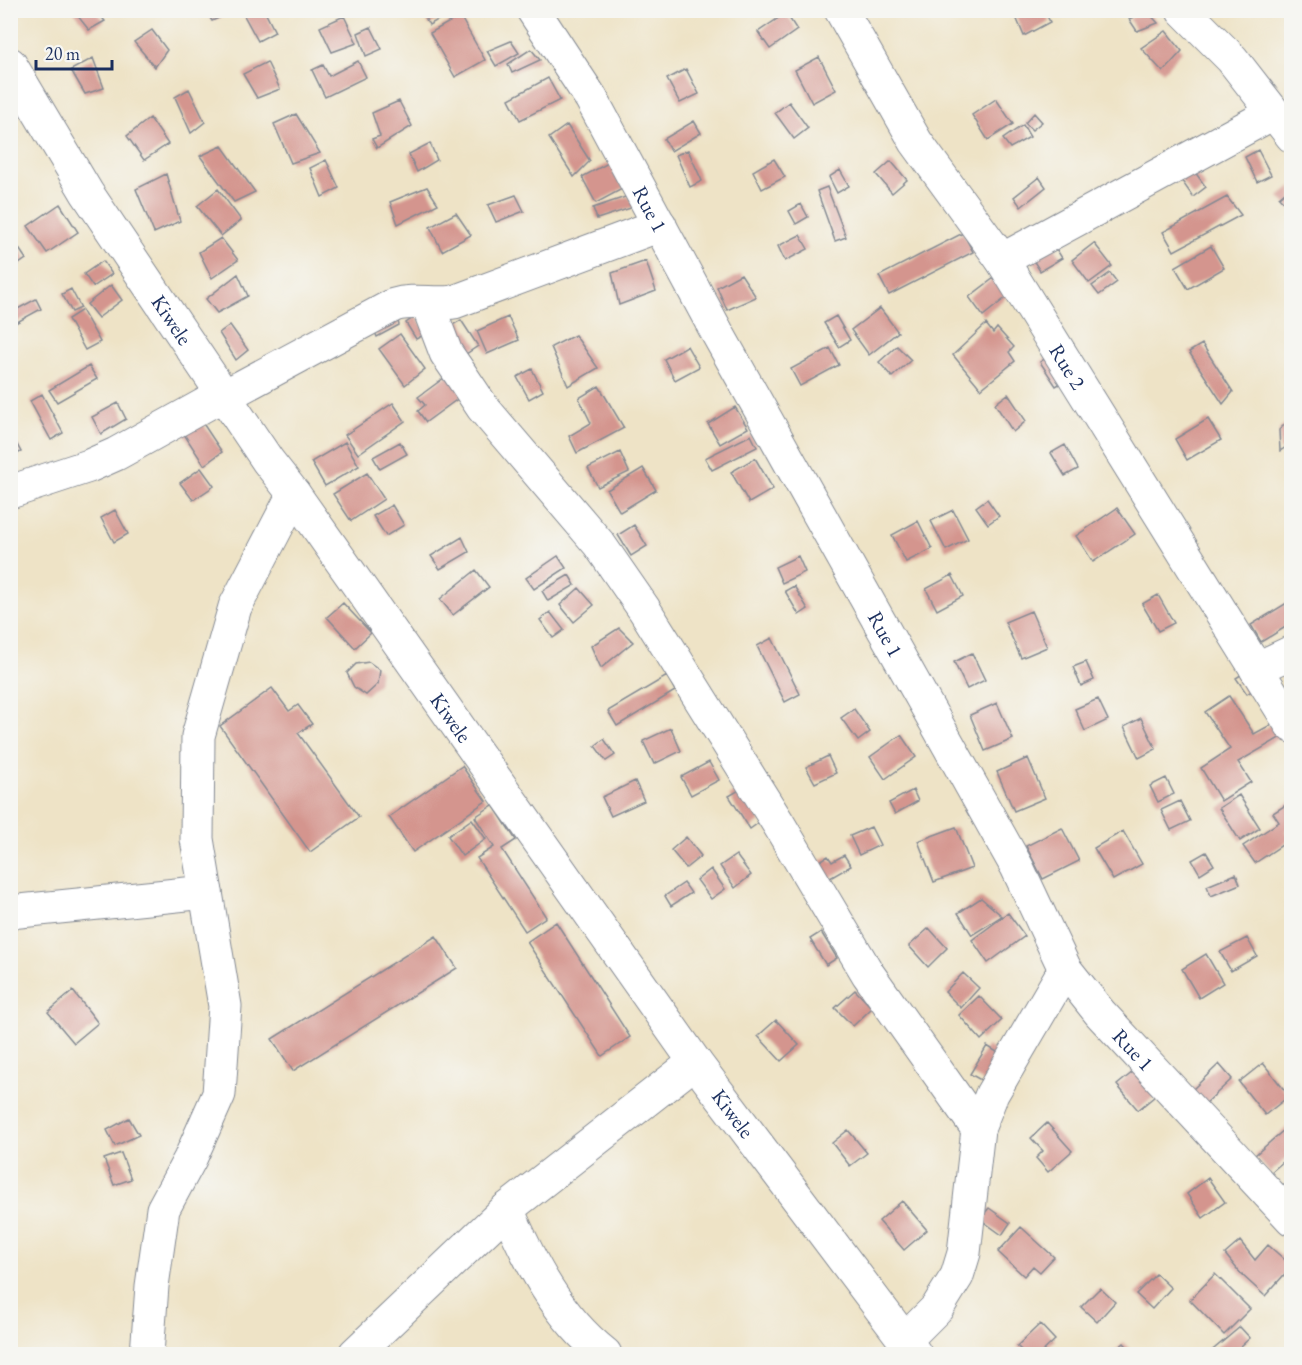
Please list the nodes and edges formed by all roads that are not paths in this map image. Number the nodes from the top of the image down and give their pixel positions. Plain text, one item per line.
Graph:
1 (532, 10) edge
2 (841, 10) edge
3 (1183, 10) edge
4 (10, 64) edge
5 (1282, 125) edge
6 (660, 225) junction
7 (1002, 260) junction
8 (427, 303) junction
9 (225, 396) junction
10 (10, 492) edge
11 (294, 494) junction
12 (1292, 652) edge
13 (1256, 669) junction
14 (1292, 726) edge
15 (206, 892) junction
16 (10, 912) edge
17 (1065, 969) junction
18 (695, 1062) junction
19 (978, 1129) junction
20 (507, 1209) junction
21 (1292, 1219) edge
22 (909, 1348) edge
23 (147, 1354) edge
24 (355, 1354) edge
25 (605, 1354) edge

1 - 6 street, Rue 1
2 - 7 street, Rue 2
3 - 5 street
4 - 9 street, Kiwele
5 - 7 street
6 - 8 street
6 - 17 street, Rue 1
7 - 13 street, Rue 2
8 - 9 street
8 - 19 street
9 - 10 street
9 - 11 street, Kiwele
11 - 15 street
11 - 18 street, Kiwele
12 - 13 street
13 - 14 street, Rue 2
15 - 16 street
15 - 23 street
17 - 19 street
17 - 21 street, Rue 1
18 - 20 street
18 - 22 street, Kiwele
19 - 22 street
20 - 24 street
20 - 25 street

